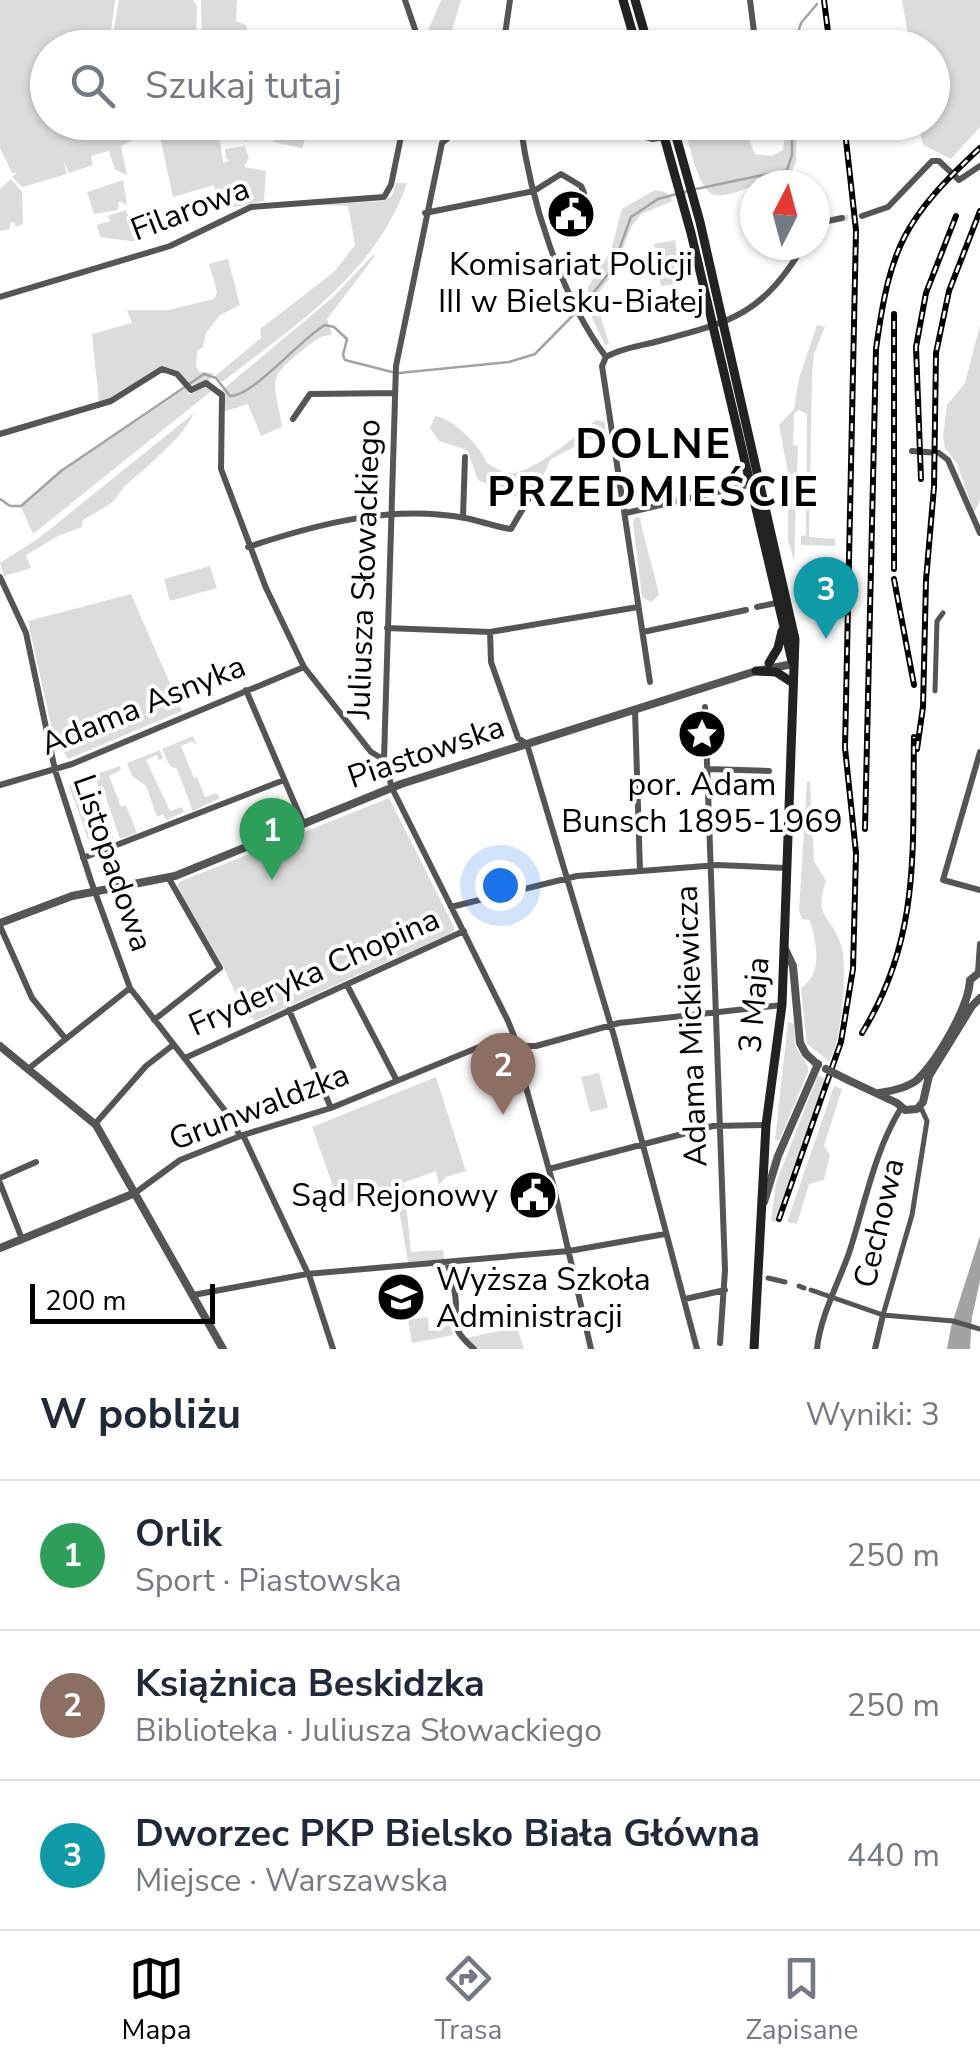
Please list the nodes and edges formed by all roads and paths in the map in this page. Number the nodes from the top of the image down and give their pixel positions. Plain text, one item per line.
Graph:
1 (405, 0) edge
2 (510, 0) edge
3 (623, 0) edge
4 (635, 0) edge
5 (750, 0) edge
6 (414, 30) edge
7 (505, 30) edge
8 (632, 30) edge
9 (644, 30) edge
10 (754, 30) edge
11 (400, 140) edge
12 (446, 140) edge
13 (524, 140) edge
14 (671, 140) edge
15 (980, 166) edge
16 (534, 191) junction
17 (584, 193) dead end
18 (425, 213) junction
19 (862, 216) tunnel mouth
20 (842, 218) tunnel mouth
21 (830, 220) edge
22 (795, 260) edge
23 (0, 297) edge
24 (718, 325) junction
25 (606, 358) junction
26 (394, 393) junction
27 (293, 419) dead end
28 (0, 434) edge
29 (912, 451) dead end
30 (465, 457) dead end
31 (755, 484) junction
32 (528, 500) dead end
33 (626, 513) junction
34 (391, 514) junction
35 (463, 518) junction
36 (980, 533) edge
37 (248, 546) junction
38 (0, 578) edge
39 (776, 603) junction
40 (638, 607) junction
41 (756, 607) dead end
42 (746, 610) dead end
43 (942, 613) dead end
44 (387, 628) junction
45 (782, 628) junction
46 (490, 632) junction
47 (642, 632) junction
48 (770, 663) junction
49 (793, 664) junction
50 (304, 667) junction
51 (756, 670) junction
52 (650, 682) dead end
53 (793, 684) junction
54 (246, 690) junction
55 (935, 692) dead end
56 (705, 706) dead end
57 (635, 710) junction
58 (527, 744) junction
59 (980, 752) edge
60 (384, 760) junction
61 (708, 769) junction
62 (56, 770) junction
63 (769, 771) dead end
64 (284, 780) junction
65 (0, 785) edge
66 (392, 788) junction
67 (303, 823) junction
68 (83, 858) junction
69 (710, 865) junction
70 (788, 868) junction
71 (640, 871) junction
72 (168, 878) junction
73 (568, 878) junction
74 (980, 890) edge
75 (94, 892) junction
76 (449, 904) junction
77 (0, 925) edge
78 (464, 931) junction
79 (980, 944) edge
80 (785, 949) junction
81 (979, 972) edge
82 (346, 984) junction
83 (970, 987) junction
84 (130, 988) junction
85 (980, 997) edge
86 (782, 1005) junction
87 (289, 1010) junction
88 (714, 1012) junction
89 (154, 1020) junction
90 (609, 1025) junction
91 (65, 1038) junction
92 (509, 1043) junction
93 (173, 1045) junction
94 (0, 1046) edge
95 (528, 1047) junction
96 (185, 1058) junction
97 (520, 1060) junction
98 (822, 1067) junction
99 (28, 1070) junction
100 (397, 1081) junction
101 (912, 1084) junction
102 (900, 1089) junction
103 (874, 1092) junction
104 (923, 1093) junction
105 (899, 1105) junction
106 (331, 1108) junction
107 (922, 1110) dead end
108 (95, 1124) junction
109 (718, 1125) junction
110 (766, 1125) junction
111 (242, 1135) junction
112 (641, 1145) junction
113 (36, 1162) dead end
114 (549, 1169) junction
115 (0, 1181) edge
116 (136, 1193) junction
117 (762, 1212) junction
118 (665, 1234) junction
119 (22, 1239) junction
120 (0, 1248) edge
121 (569, 1251) junction
122 (447, 1262) junction
123 (307, 1274) junction
124 (768, 1278) dead end
125 (725, 1290) junction
126 (193, 1295) junction
127 (685, 1299) junction
128 (833, 1300) junction
129 (883, 1315) junction
130 (977, 1328) edge
131 (720, 1346) edge
132 (223, 1349) edge
133 (333, 1349) edge
134 (474, 1349) edge
135 (591, 1349) edge
136 (697, 1349) edge
137 (754, 1349) edge
138 (817, 1349) edge
139 (874, 1349) edge

1 - 6 street
2 - 7 street
3 - 8 main road
4 - 9 main road
5 - 10 street
11 - 23 street, Filarowa
12 - 18 street, Juliusza Słowackiego
13 - 16 street
14 - 24 main road
15 - 19 street
16 - 17 street
16 - 18 street
16 - 25 street
18 - 26 street, Juliusza Słowackiego
20 - 21 street
22 - 24 street
24 - 25 street
24 - 31 main road
25 - 33 street
26 - 27 street
26 - 34 street, Juliusza Słowackiego
28 - 37 street
29 - 36 street
30 - 35 street
31 - 33 street
31 - 39 main road
31 - 49 main road
32 - 35 street
33 - 40 street
34 - 35 street
34 - 37 street
34 - 44 street, Juliusza Słowackiego
37 - 50 street
38 - 62 street, Listopadowa
39 - 41 street
39 - 45 main road
40 - 46 street
40 - 47 street
42 - 47 street
43 - 55 street
44 - 46 street
44 - 60 street, Juliusza Słowackiego
45 - 48 main road
45 - 49 main road
46 - 58 street
47 - 52 street
48 - 49 street, Piastowska
48 - 51 street, Piastowska
49 - 51 street, Piastowska
49 - 53 main road, 3 Maja
50 - 54 street, Adama Asnyka
50 - 60 street
51 - 53 main road
51 - 57 street, Piastowska
53 - 70 main road, 3 Maja
54 - 62 street, Adama Asnyka
54 - 64 street
56 - 61 street, Adama Mickiewicza
57 - 58 street, Piastowska
57 - 71 street
58 - 66 street, Piastowska
58 - 73 street
59 - 74 street
60 - 66 street, Juliusza Słowackiego
61 - 63 street
61 - 69 street, Adama Mickiewicza
62 - 65 street, Adama Asnyka
62 - 68 street, Listopadowa
64 - 67 street
64 - 68 street
66 - 67 street, Piastowska
66 - 76 street, Juliusza Słowackiego
67 - 72 street, Piastowska
68 - 75 street, Listopadowa
69 - 70 street
69 - 71 street
69 - 88 street, Adama Mickiewicza
70 - 80 main road, 3 Maja
71 - 73 street
72 - 75 street, Piastowska
72 - 89 street
73 - 76 street
73 - 90 street
75 - 77 street, Piastowska
75 - 84 street, Listopadowa
76 - 78 street, Juliusza Słowackiego
77 - 91 street
78 - 82 street, Fryderyka Chopina
78 - 92 street, Juliusza Słowackiego
79 - 81 street
80 - 86 main road, 3 Maja
80 - 98 street
81 - 83 street
82 - 87 street, Fryderyka Chopina
82 - 100 street
83 - 85 street
83 - 101 street
84 - 89 street, Listopadowa
84 - 91 street
85 - 104 street
86 - 88 street
86 - 110 main road, 3 Maja
87 - 96 street, Fryderyka Chopina
87 - 106 street
88 - 90 street
88 - 109 street, Adama Mickiewicza
89 - 93 street, Listopadowa
90 - 95 street
90 - 112 street
91 - 99 street
92 - 95 street
92 - 97 street
92 - 100 street, Grunwaldzka
93 - 96 street, Listopadowa
93 - 108 street
94 - 99 street
95 - 97 street
96 - 111 street, Listopadowa
97 - 114 street
98 - 103 street, bridge
98 - 117 street
99 - 108 street
100 - 106 street, Grunwaldzka
101 - 102 street
101 - 104 street
102 - 103 street
102 - 105 street
103 - 105 street
104 - 105 street
105 - 128 street
106 - 111 street, Grunwaldzka
107 - 129 street, Cechowa
108 - 116 street
109 - 110 street
109 - 112 street
109 - 125 street, Adama Mickiewicza
110 - 117 main road, 3 Maja
111 - 116 street, Grunwaldzka
111 - 123 street, Listopadowa
112 - 114 street
112 - 118 street
113 - 115 street
114 - 121 street
115 - 119 street
116 - 119 street, Grunwaldzka
116 - 126 street
117 - 137 main road, 3 Maja
118 - 121 street
118 - 127 street
119 - 120 street, Grunwaldzka
121 - 122 street
121 - 135 street
122 - 123 street
122 - 134 street
123 - 126 street
123 - 133 street, Listopadowa
124 - 128 street
125 - 127 street
125 - 131 street, Adama Mickiewicza
126 - 132 street
127 - 136 street
128 - 129 street
128 - 138 street
129 - 130 street
129 - 139 street, Cechowa

